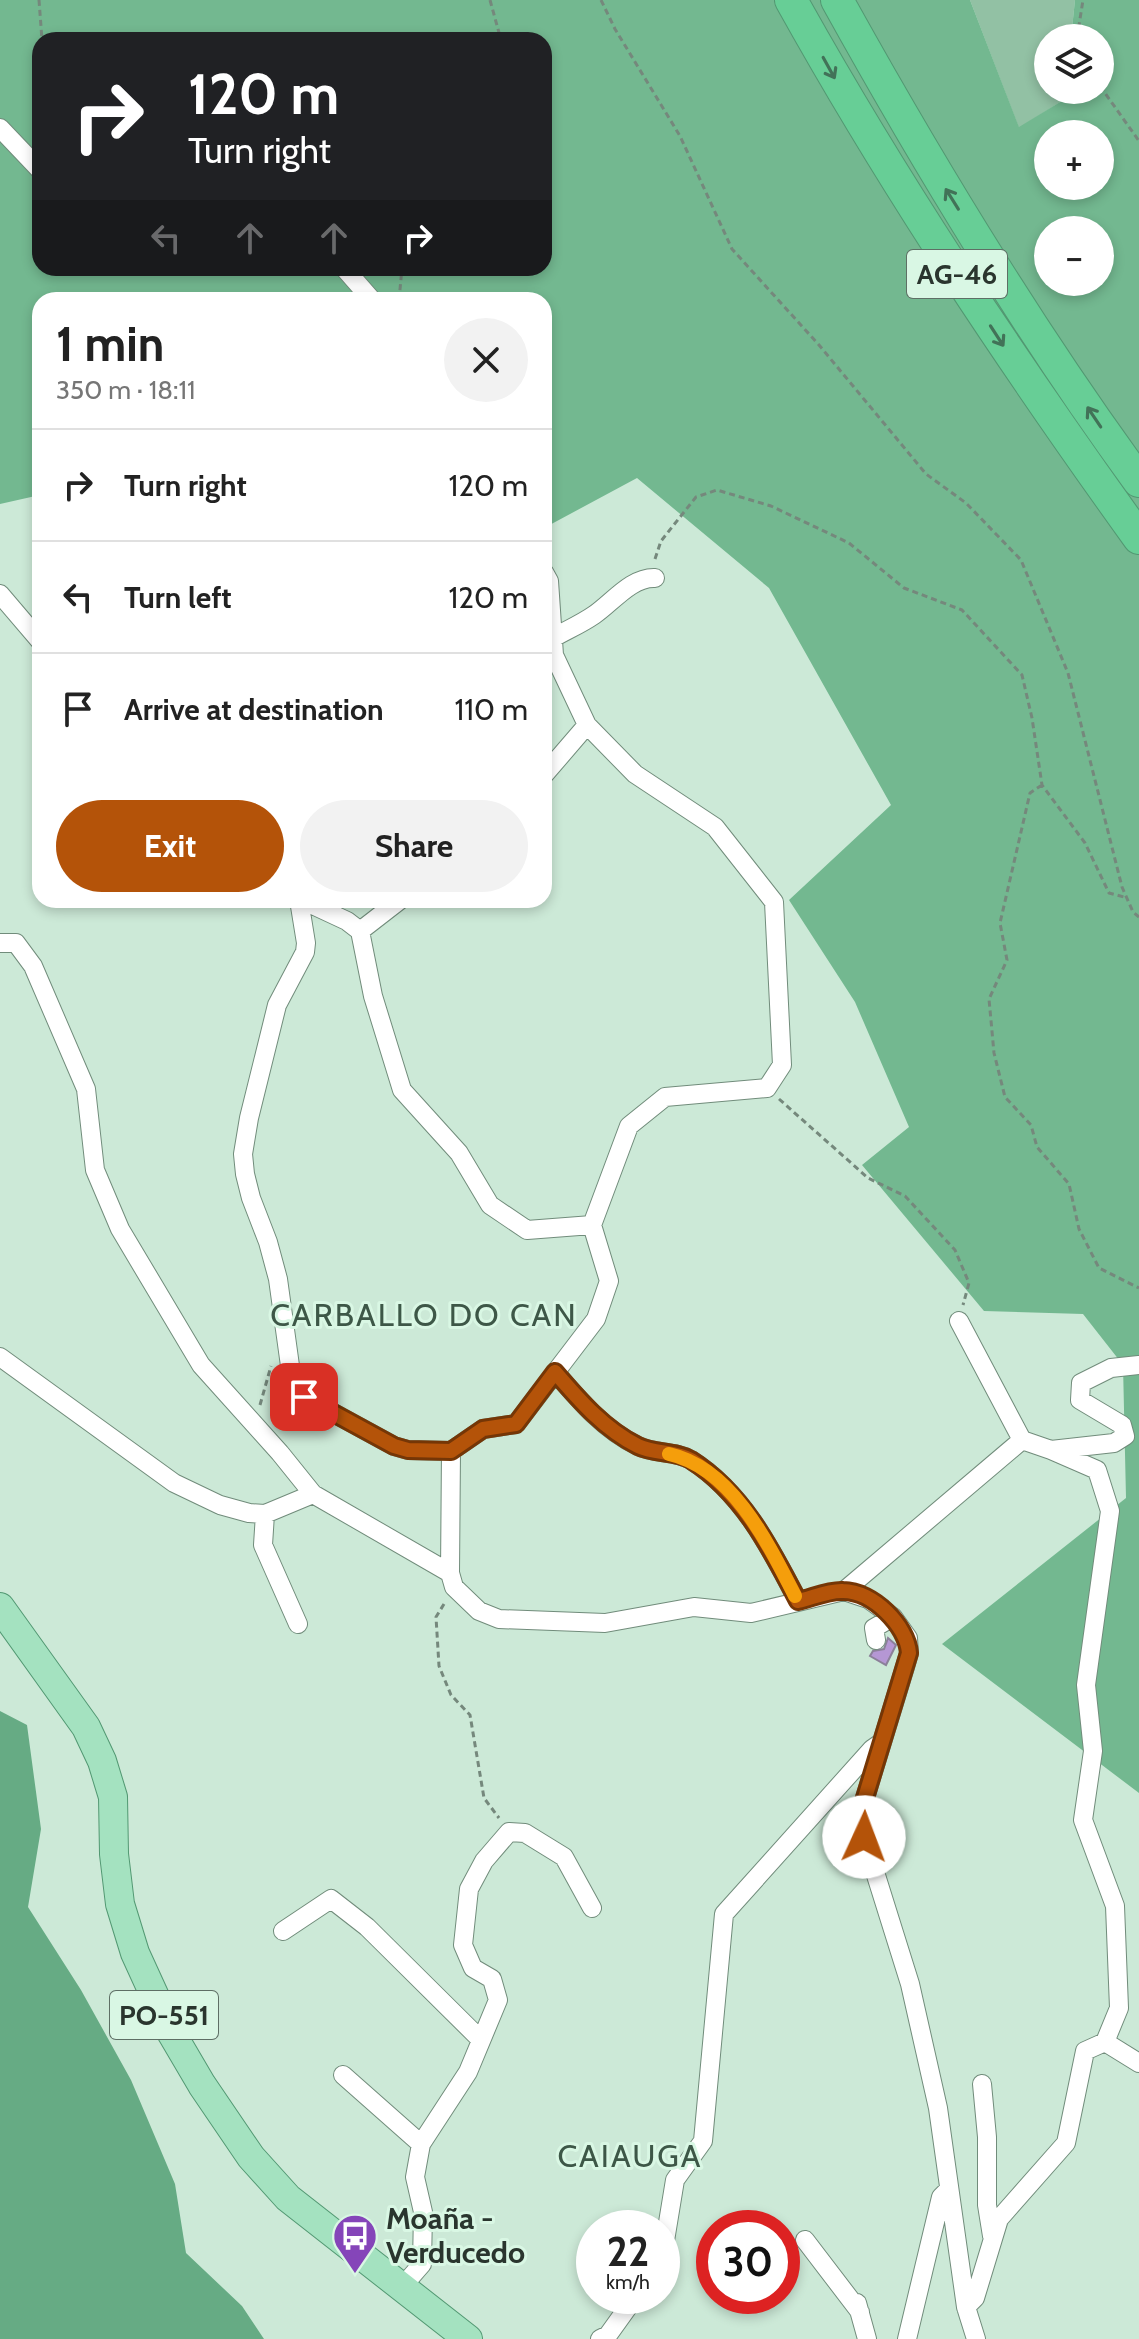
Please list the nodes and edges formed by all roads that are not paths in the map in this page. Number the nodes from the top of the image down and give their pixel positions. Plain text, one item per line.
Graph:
1 (791, 0) edge
2 (837, 0) edge
3 (0, 128) edge
4 (32, 162) edge
5 (351, 276) edge
6 (365, 292) edge
7 (1139, 481) edge
8 (1139, 538) edge
9 (652, 578) road end
10 (0, 594) edge
11 (552, 624) edge
12 (32, 632) edge
13 (553, 638) junction
14 (587, 725) junction
15 (552, 766) edge
16 (302, 908) edge
17 (319, 908) edge
18 (390, 908) edge
19 (360, 931) junction
20 (0, 943) edge
21 (592, 1225) junction
22 (959, 1321) road end
23 (0, 1357) edge
24 (1139, 1365) edge
25 (555, 1372) junction
26 (1022, 1440) junction
27 (1051, 1450) junction
28 (451, 1451) junction
29 (313, 1494) junction
30 (265, 1514) junction
31 (452, 1580) junction
32 (844, 1591) junction
33 (798, 1601) junction
34 (0, 1607) edge
35 (893, 1617) junction
36 (298, 1624) dead end
37 (876, 1640) dead end
38 (882, 1742) junction
39 (592, 1908) dead end
40 (283, 1931) dead end
41 (481, 2040) junction
42 (1105, 2042) junction
43 (1139, 2063) edge
44 (343, 2075) dead end
45 (982, 2084) dead end
46 (421, 2144) junction
47 (949, 2189) junction
48 (670, 2210) edge
49 (993, 2239) junction
50 (805, 2240) dead end
51 (402, 2287) junction
52 (853, 2287) dead end
53 (966, 2307) junction
54 (860, 2312) junction
55 (623, 2314) edge
56 (468, 2339) edge
57 (600, 2339) edge
58 (867, 2339) edge
59 (907, 2339) edge
60 (976, 2339) edge

1 -> 8 highway, AG-46
7 -> 2 highway, AG-46
3 - 4 street
5 - 6 street
9 - 13 street
10 - 12 street
11 - 13 street
13 - 14 street
14 - 15 street
14 - 21 street
16 - 28 street
17 - 19 street
18 - 19 street
19 - 21 street
20 - 29 street
21 - 25 street
22 - 26 street
23 - 30 street
24 - 27 street
25 - 28 street
25 - 33 street
26 - 27 street
26 - 32 street
27 - 42 street
28 - 31 street
29 - 30 street
29 - 31 street
30 - 36 street
31 - 33 street
32 - 33 street
32 - 35 street
34 - 51 main road, PO-551
35 - 37 street
35 - 38 street
38 - 47 street
38 - 48 street
39 - 41 street
40 - 41 street
41 - 46 street
42 - 43 street
42 - 49 street
44 - 46 street
45 - 49 street
46 - 51 street
47 - 53 street
47 - 59 street
49 - 53 street
50 - 54 street
51 - 56 main road, PO-551
52 - 54 street
53 - 60 street
54 - 58 street
55 - 57 street

